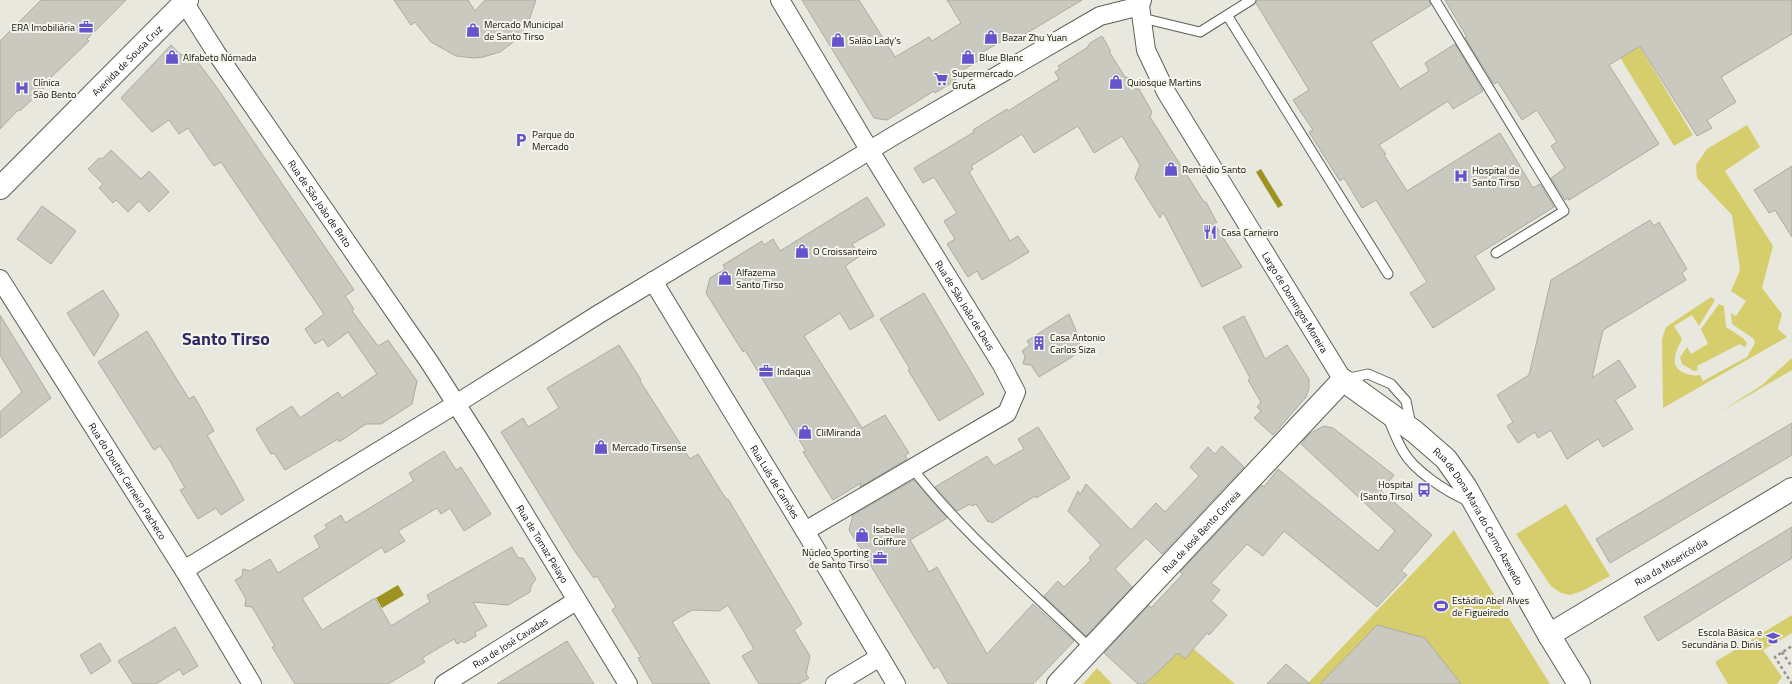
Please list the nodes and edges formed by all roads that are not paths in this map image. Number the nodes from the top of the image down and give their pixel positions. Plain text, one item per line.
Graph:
1 (780, 0) edge
2 (1251, 0) edge
3 (1435, 0) edge
4 (185, 1) edge
5 (1141, 8) edge
6 (1227, 15) junction
7 (870, 151) junction
8 (0, 188) edge
9 (1496, 253) dead end
10 (1388, 274) dead end
11 (0, 279) edge
12 (653, 281) junction
13 (1343, 380) junction
14 (456, 404) junction
15 (1384, 410) junction
16 (1412, 430) junction
17 (913, 469) junction
18 (1792, 489) edge
19 (1476, 504) junction
20 (805, 532) junction
21 (184, 570) junction
22 (576, 601) junction
23 (1549, 635) junction
24 (1091, 649) junction
25 (880, 657) junction
26 (252, 684) edge
27 (444, 684) edge
28 (628, 684) edge
29 (835, 684) edge
30 (896, 684) edge
31 (1058, 684) edge
32 (1579, 684) edge

1 - 7 street, Rua de São João de Deus
2 - 6 lane
3 - 9 lane
4 - 8 street, Avenida de Sousa Cruz
4 - 14 street, Rua de São João de Brito
5 - 6 lane
5 - 7 street
5 - 13 street, Largo de Domingos Moreira
6 - 10 lane
7 - 12 street
7 - 17 street, Rua de São João de Deus
11 - 21 street, Rua do Doutor Carneiro Pacheco
12 - 14 street
12 - 20 street, Rua Luís de Camões
13 - 15 street, Rua de Dona Maria do Carmo Azevedo
13 - 16 lane
13 - 24 street, Rua de José Bento Correia
14 - 21 street
14 - 22 street, Rua de Tomaz Pelayo
15 - 16 street, Rua de Dona Maria do Carmo Azevedo
15 - 19 lane
16 - 19 street, Rua de Dona Maria do Carmo Azevedo
17 - 20 street, Rua de São João de Deus
17 - 24 lane
18 - 23 street, Rua da Misericórdia
19 - 23 street, Rua de Dona Maria do Carmo Azevedo
20 - 25 street, Rua Luís de Camões
21 - 26 street, Rua do Doutor Carneiro Pacheco
22 - 27 street, Rua de José Cavadas
22 - 28 street, Rua de Tomaz Pelayo
23 - 32 street, Rua de Dona Maria do Carmo Azevedo
24 - 31 street, Rua de José Bento Correia
25 - 29 street
25 - 30 street, Rua Luís de Camões

